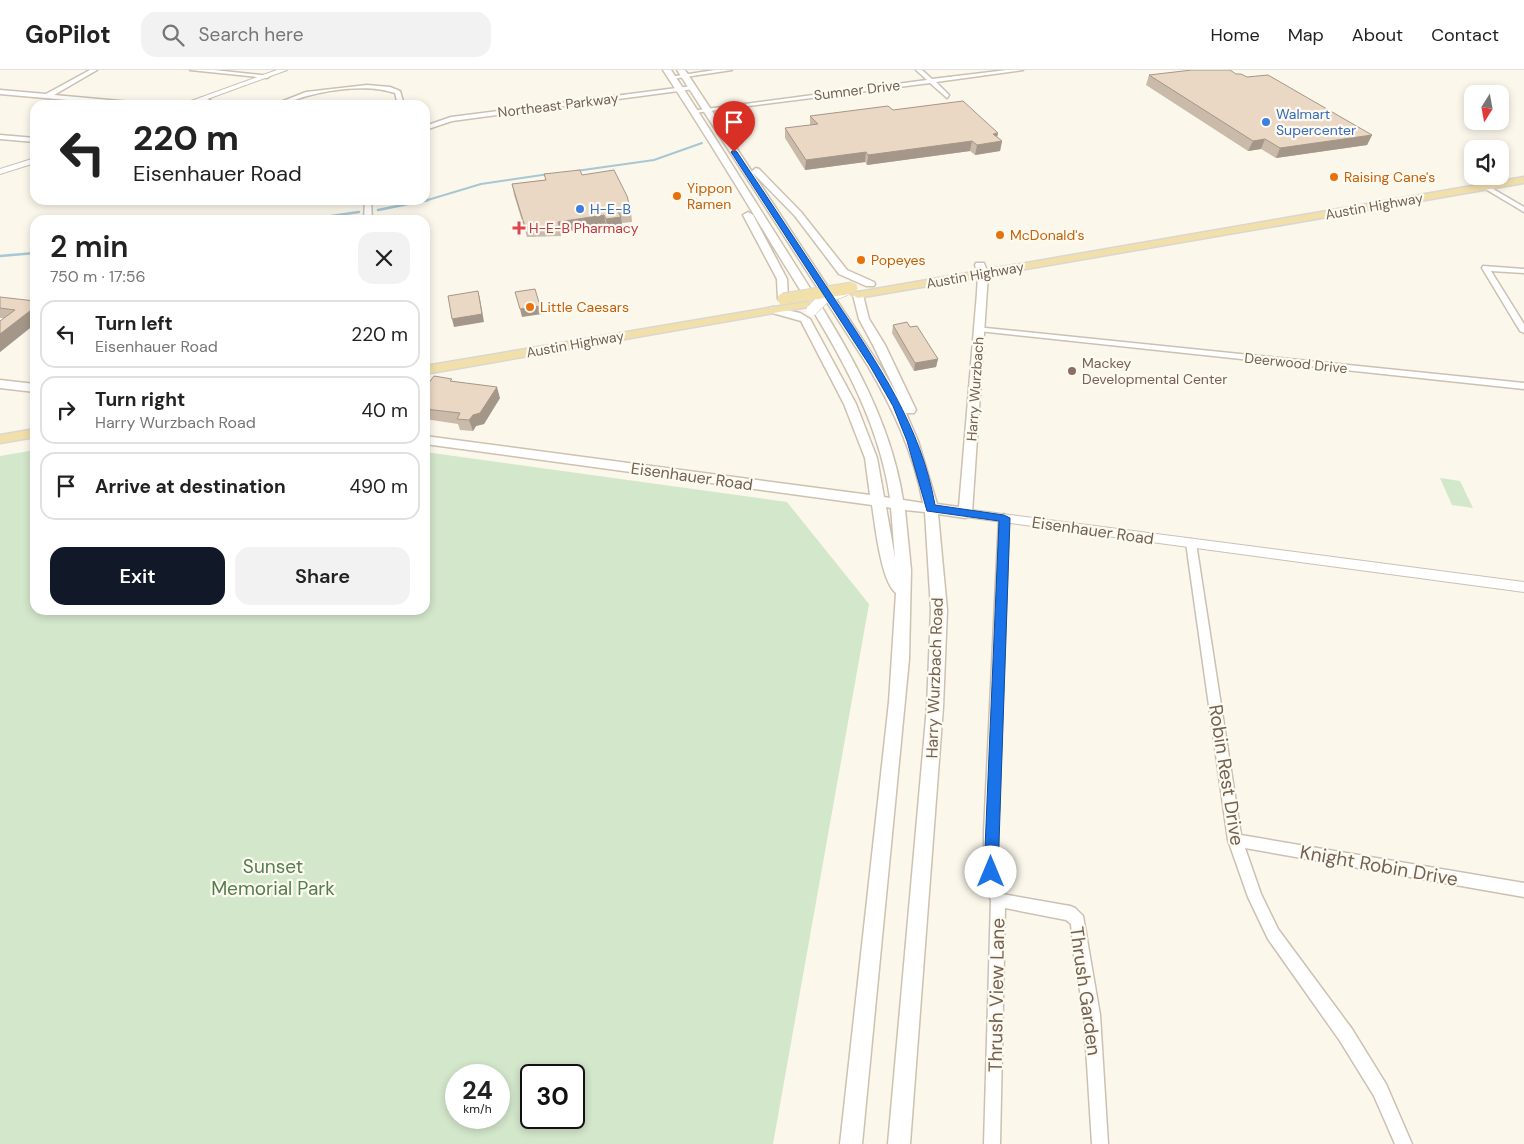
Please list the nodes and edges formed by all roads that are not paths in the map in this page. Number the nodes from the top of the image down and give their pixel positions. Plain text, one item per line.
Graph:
1 (94, 70) edge
2 (193, 70) edge
3 (284, 70) edge
4 (729, 70) edge
5 (920, 70) edge
6 (1020, 70) edge
7 (682, 73) edge
8 (669, 74) edge
9 (267, 76) junction
10 (932, 81) junction
11 (692, 88) junction
12 (680, 90) junction
13 (0, 92) edge
14 (48, 96) junction
15 (947, 96) dead end
16 (202, 98) junction
17 (90, 100) edge
18 (197, 100) edge
19 (206, 100) edge
20 (291, 100) edge
21 (400, 100) edge
22 (706, 109) junction
23 (694, 111) junction
24 (430, 125) edge
25 (0, 137) edge
26 (30, 140) edge
27 (734, 152) junction
28 (724, 159) junction
29 (30, 162) edge
30 (0, 172) edge
31 (1524, 172) edge
32 (1509, 174) edge
33 (736, 178) junction
34 (1524, 180) edge
35 (1464, 182) edge
36 (1483, 185) edge
37 (1486, 187) junction
38 (758, 188) junction
39 (1524, 210) edge
40 (982, 270) junction
41 (1524, 271) edge
42 (843, 272) junction
43 (782, 279) junction
44 (870, 284) junction
45 (895, 285) junction
46 (852, 293) junction
47 (821, 297) junction
48 (783, 300) junction
49 (741, 306) junction
50 (773, 310) junction
51 (693, 319) junction
52 (805, 319) junction
53 (864, 319) junction
54 (681, 326) junction
55 (979, 329) junction
56 (1524, 331) edge
57 (430, 359) edge
58 (430, 369) edge
59 (0, 384) edge
60 (1524, 386) edge
61 (30, 387) edge
62 (30, 434) edge
63 (0, 439) edge
64 (430, 441) edge
65 (912, 441) junction
66 (877, 501) junction
67 (897, 504) junction
68 (931, 508) junction
69 (965, 513) junction
70 (1004, 518) junction
71 (1191, 543) junction
72 (1524, 587) edge
73 (903, 598) junction
74 (1235, 840) junction
75 (1524, 890) edge
76 (998, 900) junction
77 (851, 1144) edge
78 (899, 1144) edge
79 (992, 1144) edge
80 (1100, 1144) edge
81 (1404, 1144) edge

1 - 14 street
2 - 9 street
3 - 9 street
4 - 7 street
5 - 10 street
6 - 10 street, Sumner Drive
7 - 8 street
7 - 11 main road, Harry Wurzbach Road
8 - 12 main road, Harry Wurzbach Road
9 - 16 street
10 - 15 street
10 - 22 street, Sumner Drive
11 - 12 street, Northeast Parkway
11 - 22 main road, Harry Wurzbach Road
12 - 23 main road, Harry Wurzbach Road
12 - 24 street, Northeast Parkway
13 - 14 street
14 - 17 street
16 - 18 street
16 - 19 street
20 - 21 street
22 - 23 street, Sumner Drive
22 - 27 main road, Harry Wurzbach Road
23 - 28 main road, Harry Wurzbach Road
25 - 26 street
27 - 38 main road, Harry Wurzbach Road
27 - 42 main road
28 - 33 main road, Harry Wurzbach Road
28 - 38 main road
29 - 30 street
31 - 32 main road
33 - 43 main road
33 - 67 main road, Harry Wurzbach Road
34 - 37 main road, Austin Highway
35 - 40 main road, Austin Highway
36 - 37 street
37 - 39 street
37 - 40 main road, Austin Highway
38 - 65 main road, Harry Wurzbach Road
40 - 45 main road, Austin Highway
40 - 55 main road, Harry Wurzbach
41 - 56 street
42 - 44 main road
42 - 47 main road
43 - 47 main road
43 - 48 main road
44 - 45 main road, Austin Highway
44 - 46 main road, Austin Highway
45 - 46 main road, Austin Highway
46 - 47 main road, Austin Highway
46 - 53 main road
47 - 48 main road, Austin Highway, bridge
47 - 50 main road, Austin Highway
47 - 52 main road, bridge
47 - 53 main road
48 - 49 main road, Austin Highway
49 - 51 main road, Austin Highway
49 - 54 main road
50 - 51 main road, Austin Highway
50 - 52 main road
51 - 54 main road, Austin Highway
51 - 57 main road, Austin Highway
52 - 66 main road
53 - 65 main road
54 - 58 main road, Austin Highway
55 - 60 street, Deerwood Drive
55 - 69 main road, Harry Wurzbach
59 - 61 main road
62 - 63 main road
64 - 66 main road, Eisenhauer Road
65 - 68 main road, Harry Wurzbach Road
66 - 67 main road, Eisenhauer Road
66 - 73 main road
67 - 68 main road, Eisenhauer Road
67 - 73 main road, Harry Wurzbach Road
68 - 69 main road, Eisenhauer Road
68 - 78 main road, Harry Wurzbach Road
69 - 70 street, Eisenhauer Road
70 - 71 street, Eisenhauer Road
70 - 76 street, Thrush View Lane
71 - 72 street, Eisenhauer Road
71 - 74 street, Robin Rest Drive
73 - 77 main road, Harry Wurzbach Road
74 - 75 street, Knight Robin Drive
74 - 81 street, Robin Rest Drive
76 - 79 street, Thrush View Lane
76 - 80 street, Thrush Garden

